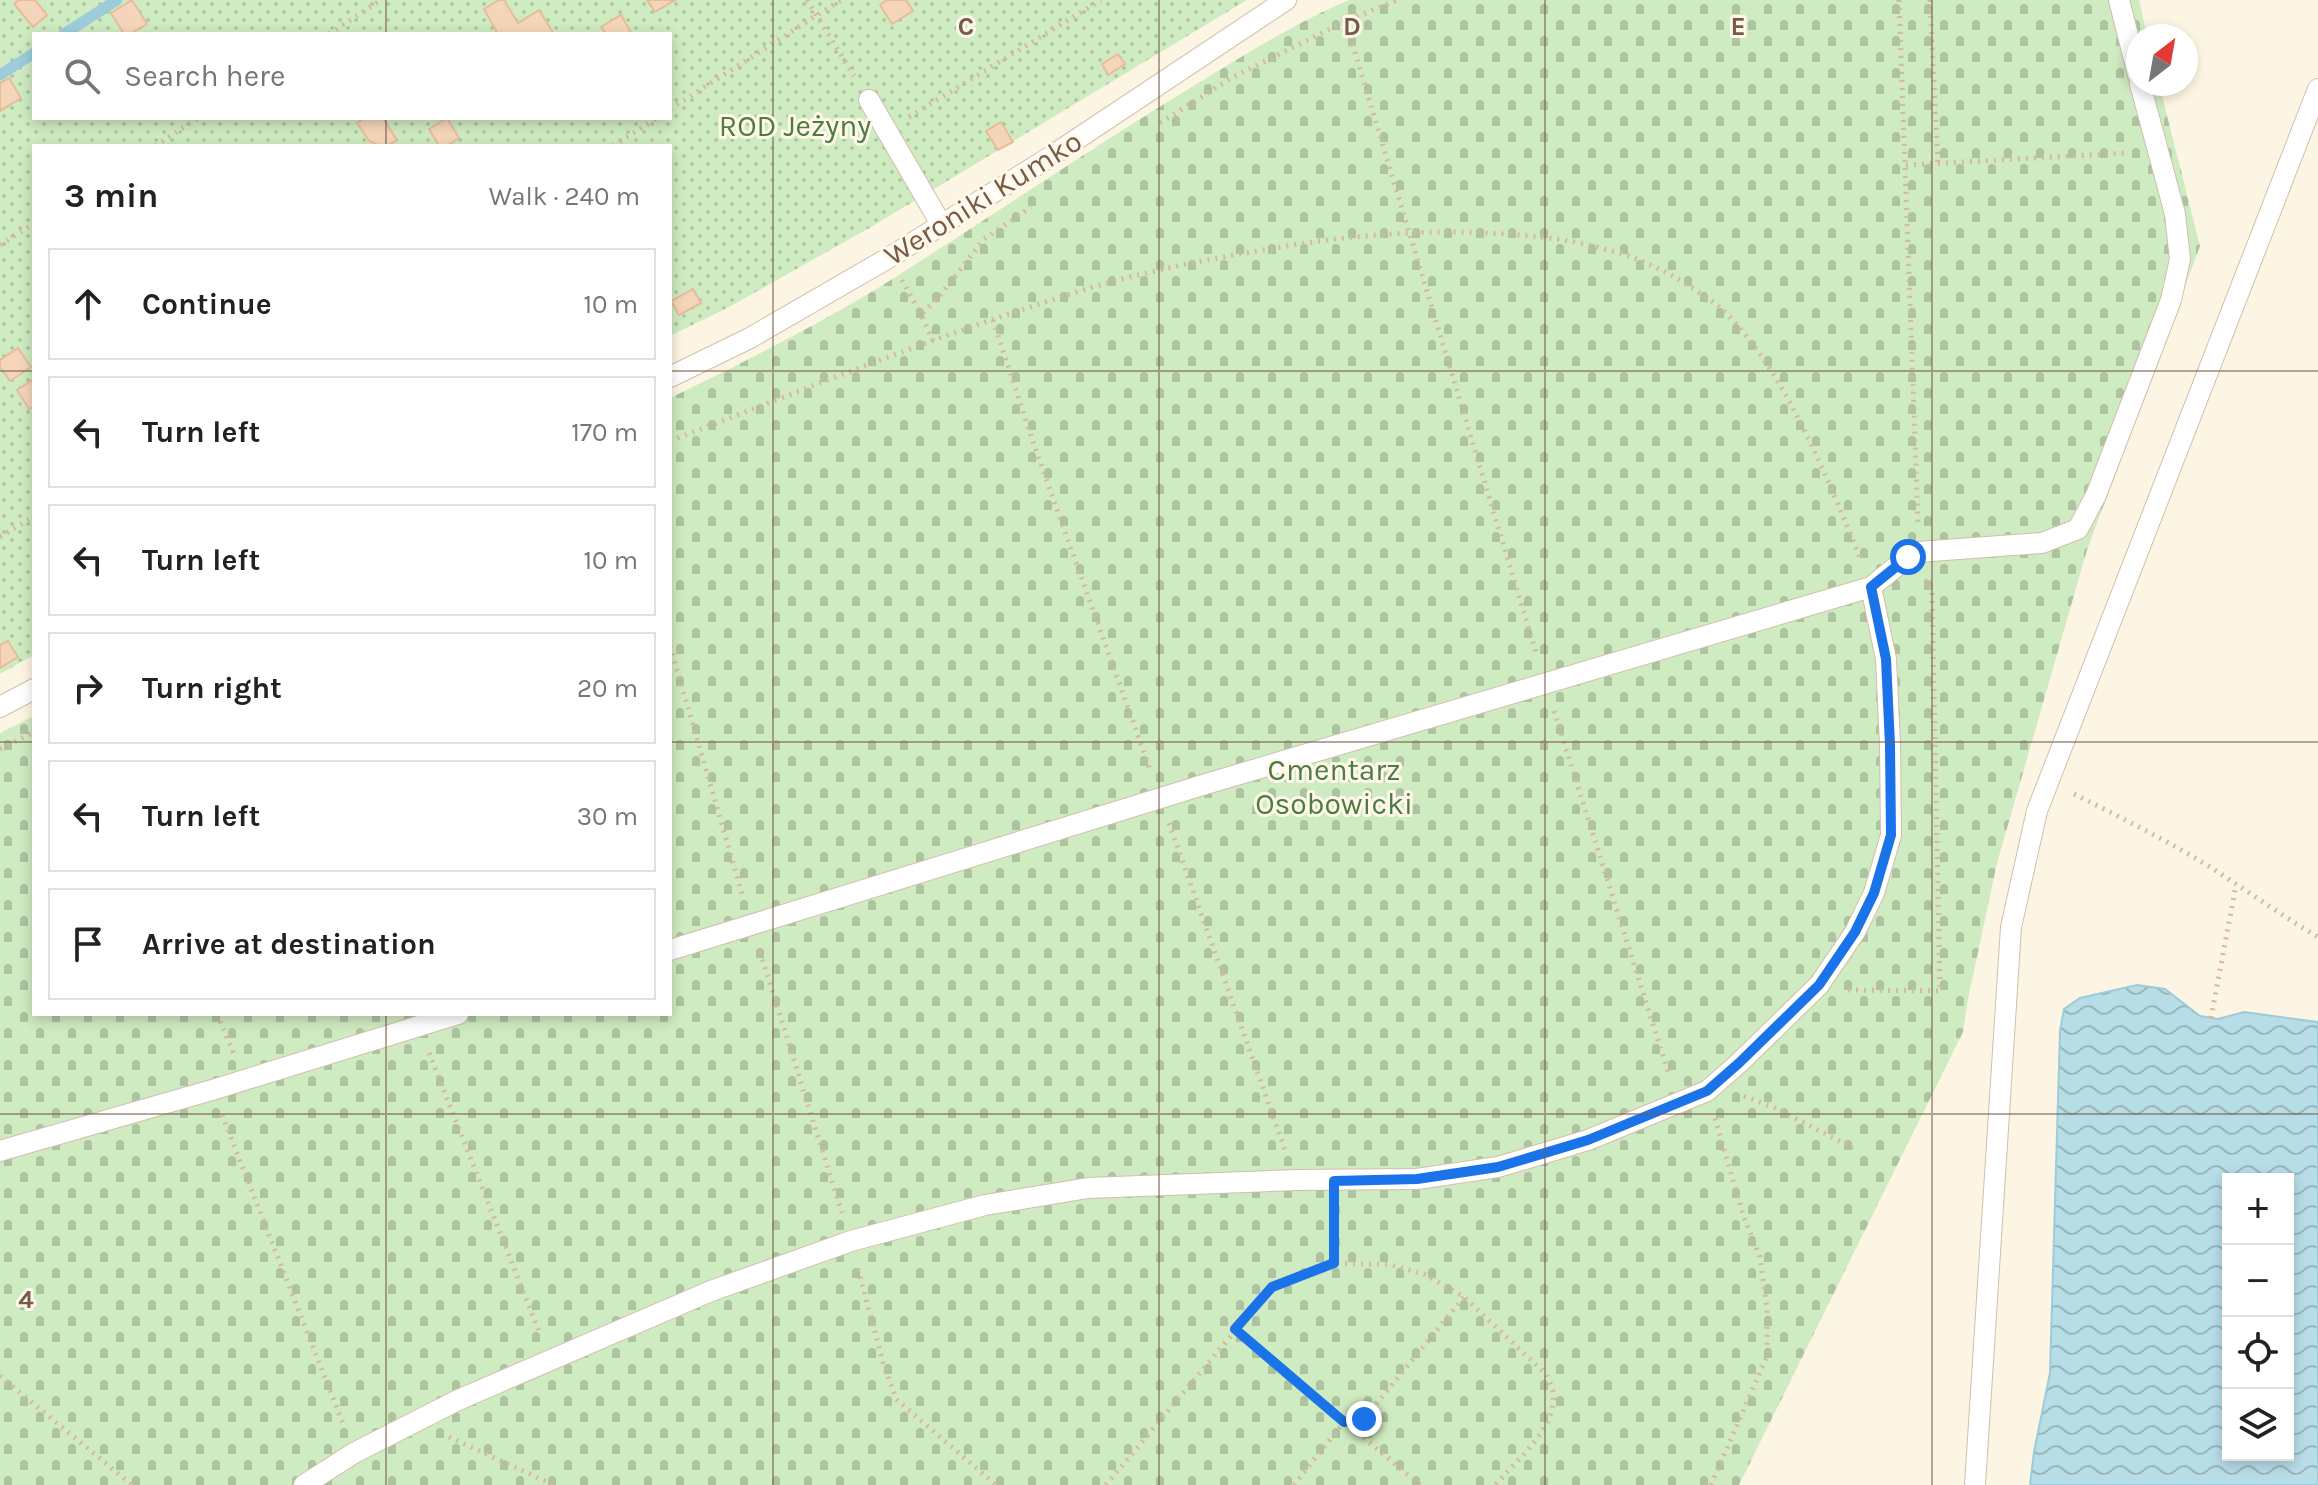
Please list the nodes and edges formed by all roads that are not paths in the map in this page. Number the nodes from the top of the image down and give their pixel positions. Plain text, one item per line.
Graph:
1 (1286, 0) edge
2 (2119, 0) edge
3 (2126, 28) edge
4 (2318, 89) edge
5 (2143, 96) edge
6 (869, 100) road end
7 (941, 224) junction
8 (672, 376) edge
9 (1871, 587) junction
10 (32, 690) edge
11 (0, 707) edge
12 (672, 949) edge
13 (452, 1016) edge
14 (0, 1151) edge
15 (304, 1485) edge
16 (1975, 1485) edge

1 - 7 lane, Weroniki Kumko
2 - 3 lane
4 - 16 lane
5 - 9 lane
6 - 7 lane
7 - 8 lane, Weroniki Kumko
9 - 12 lane
9 - 15 lane
10 - 11 lane
13 - 14 lane

